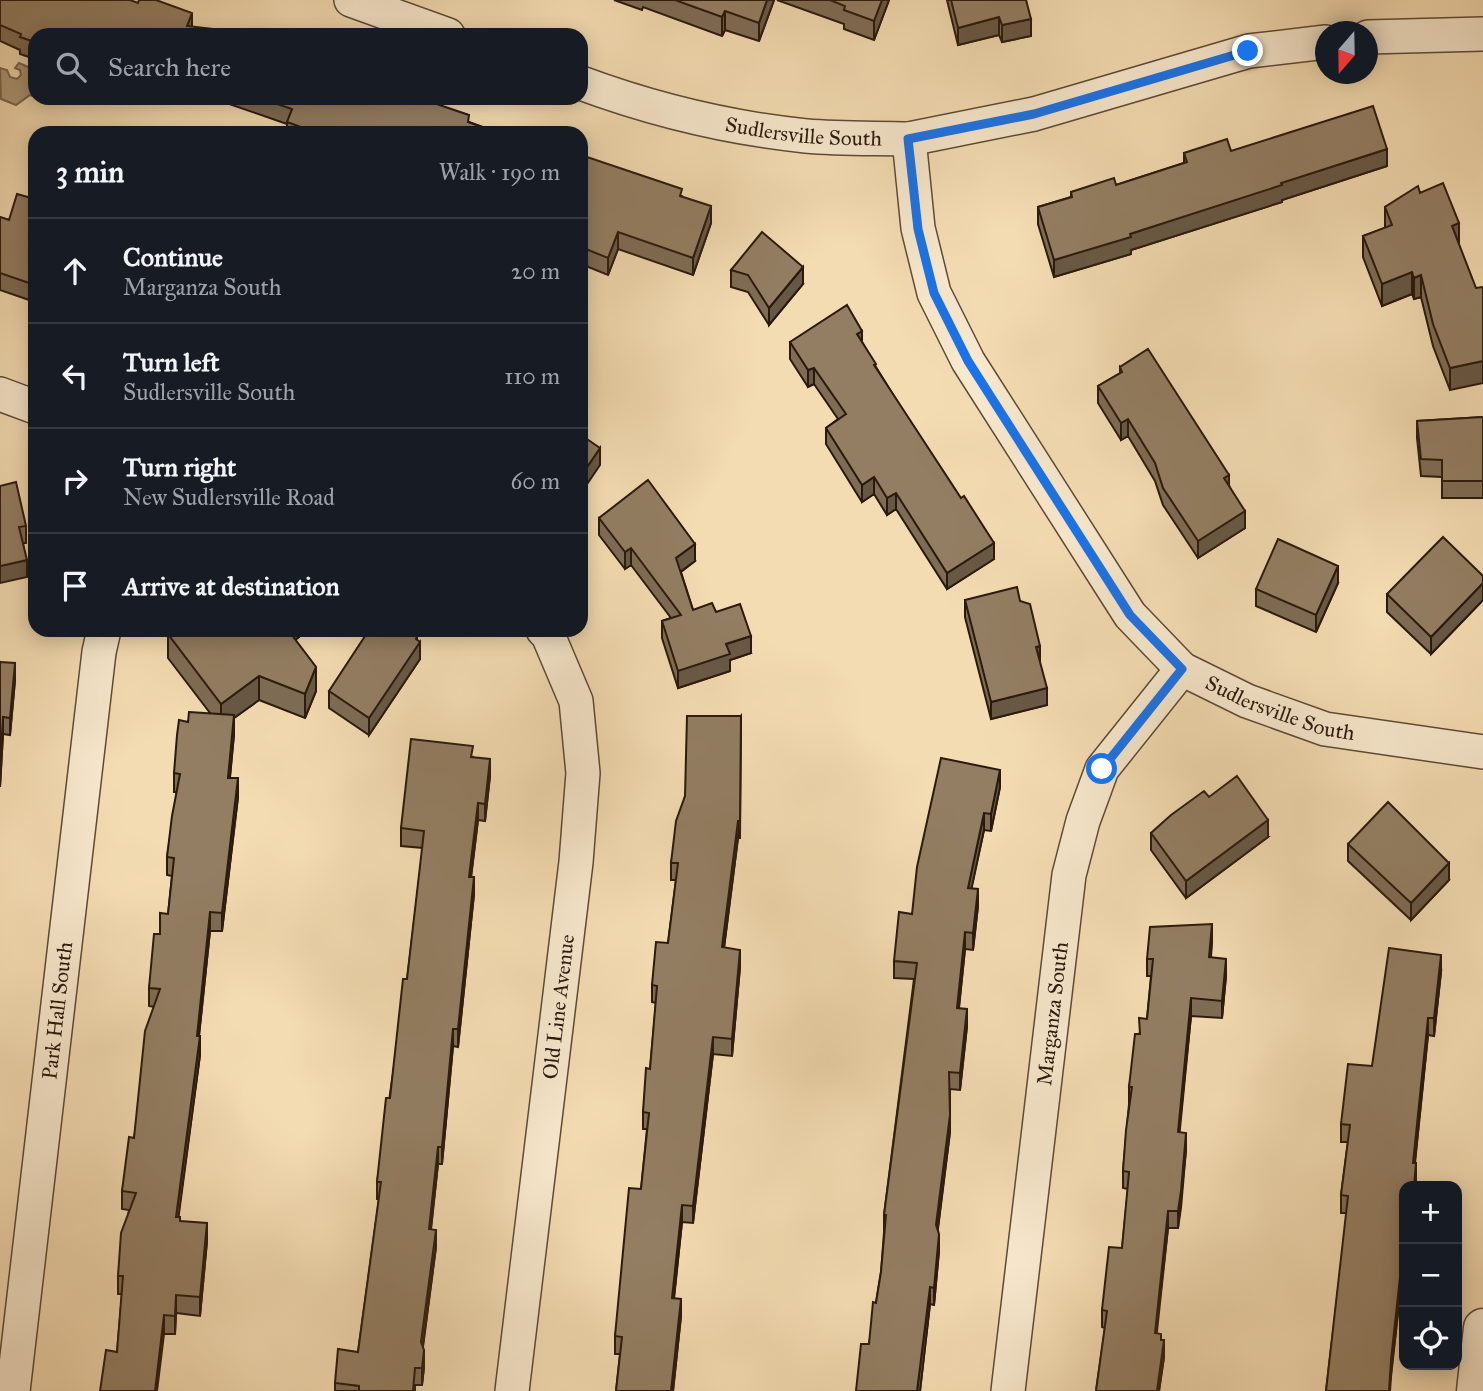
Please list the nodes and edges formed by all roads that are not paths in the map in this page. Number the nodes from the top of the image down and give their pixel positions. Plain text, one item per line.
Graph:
1 (351, 0) edge
2 (429, 28) edge
3 (1483, 34) edge
4 (1378, 37) edge
5 (1315, 43) edge
6 (588, 86) edge
7 (908, 139) junction
8 (0, 394) edge
9 (28, 404) edge
10 (102, 637) edge
11 (549, 637) edge
12 (1182, 669) junction
13 (1483, 752) edge
14 (1483, 1328) edge
15 (13, 1391) edge
16 (512, 1391) edge
17 (1007, 1391) edge
18 (1476, 1391) edge

1 - 2 street
3 - 4 street
5 - 7 street
6 - 7 street, Sudlersville South
7 - 12 street, Sudlersville South
8 - 9 street
10 - 15 street, Park Hall South
11 - 16 street, Old Line Avenue
12 - 13 street, Sudlersville South
12 - 17 street, Marganza South
14 - 18 street

